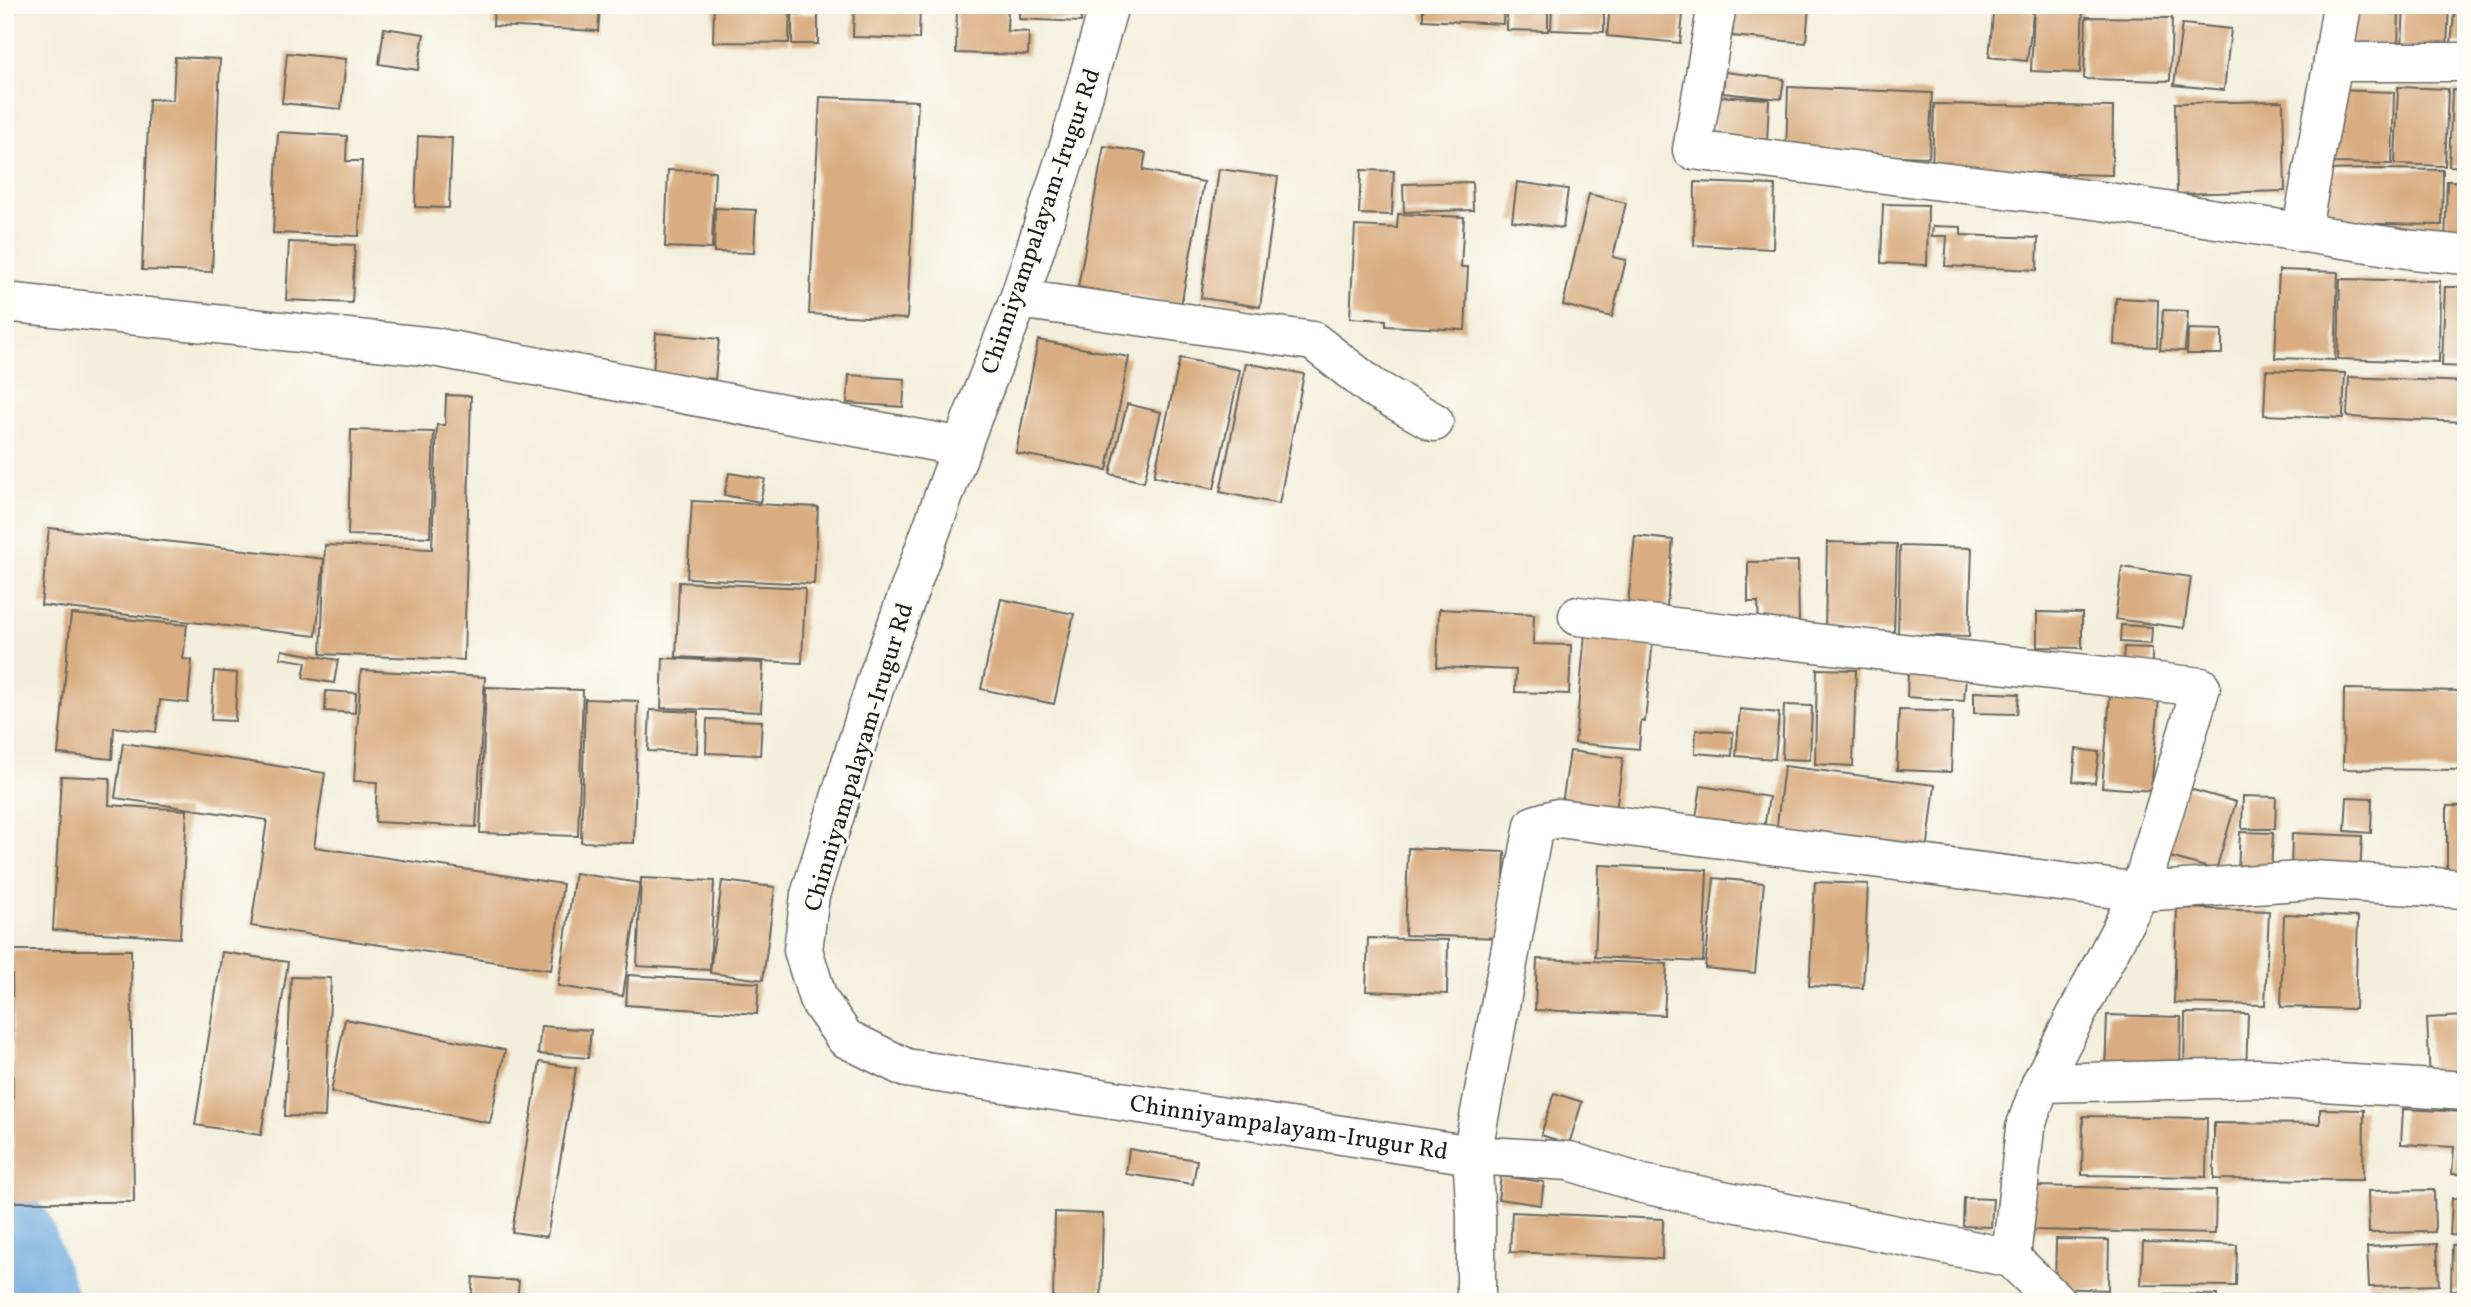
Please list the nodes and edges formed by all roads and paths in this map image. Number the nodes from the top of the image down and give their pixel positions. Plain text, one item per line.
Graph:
1 (1109, 5) edge
2 (1717, 5) edge
3 (2342, 5) edge
4 (2333, 62) junction
5 (2466, 62) edge
6 (2301, 233) junction
7 (2466, 255) edge
8 (1018, 299) junction
9 (5, 302) edge
10 (1434, 422) dead end
11 (962, 447) junction
12 (1578, 616) dead end
13 (2466, 889) edge
14 (2140, 892) junction
15 (2040, 1083) junction
16 (2466, 1091) edge
17 (1472, 1155) junction
18 (2011, 1258) junction
19 (1476, 1302) edge
20 (2057, 1302) edge

1 - 8 street, Chinniyampalayam-Irugur Rd
2 - 6 street
3 - 4 street
4 - 5 street
4 - 6 street
6 - 7 street
8 - 10 street
8 - 11 street, Chinniyampalayam-Irugur Rd
9 - 11 street
11 - 17 street, Chinniyampalayam-Irugur Rd
12 - 14 street
13 - 14 street
14 - 15 street
14 - 17 street
15 - 16 street
15 - 18 street
17 - 18 street
17 - 19 street, Chinniyampalayam-Irugur Rd
18 - 20 street

